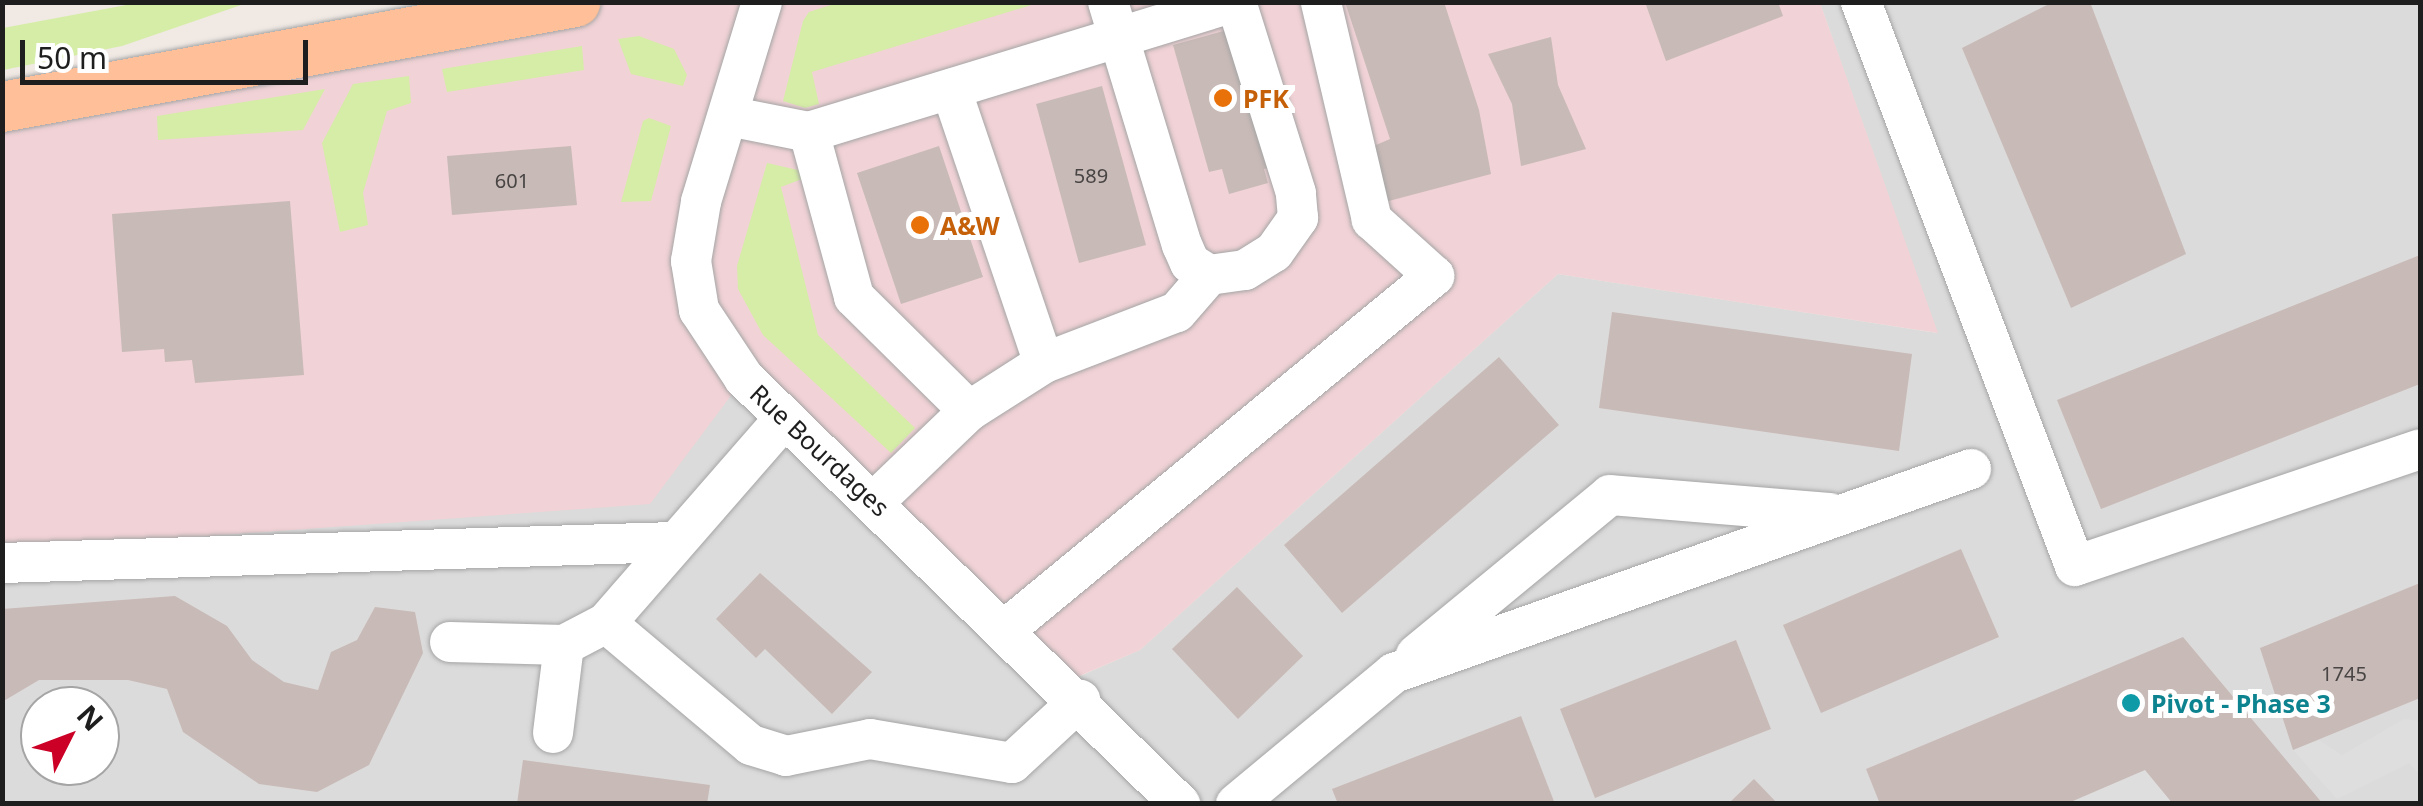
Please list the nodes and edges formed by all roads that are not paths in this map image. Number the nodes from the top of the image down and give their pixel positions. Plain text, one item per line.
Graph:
1 (575, 2) edge
2 (762, 2) edge
3 (1234, 2) edge
4 (1320, 2) edge
5 (1860, 2) edge
6 (1113, 20) edge
7 (952, 89) junction
8 (2, 107) edge
9 (728, 116) junction
10 (809, 132) junction
11 (1209, 275) junction
12 (1044, 362) junction
13 (969, 411) junction
14 (785, 418) junction
15 (2420, 449) edge
16 (1970, 469) dead end
17 (875, 501) junction
18 (1845, 514) junction
19 (675, 542) junction
20 (2, 563) edge
21 (606, 623) junction
22 (1006, 629) junction
23 (450, 642) dead end
24 (564, 645) junction
25 (1394, 674) junction
26 (1080, 700) junction
27 (553, 733) dead end
28 (1180, 804) edge
29 (1236, 804) edge

1 - 8 main road
2 - 9 street, Rue Bourdages
3 - 6 street
3 - 11 street
4 - 22 street
5 - 15 street
6 - 7 street
6 - 11 street
7 - 10 street
7 - 12 street
9 - 10 street
9 - 14 street, Rue Bourdages
10 - 13 street
11 - 12 street
12 - 13 street
13 - 17 street
14 - 17 street, Rue Bourdages
14 - 19 street
16 - 18 street
17 - 22 street, Rue Bourdages
18 - 25 street
18 - 25 street
19 - 20 street
19 - 21 street
21 - 24 street
21 - 26 street
22 - 26 street, Rue Bourdages
23 - 24 street
24 - 27 street
25 - 29 street
26 - 28 street, Rue Bourdages

